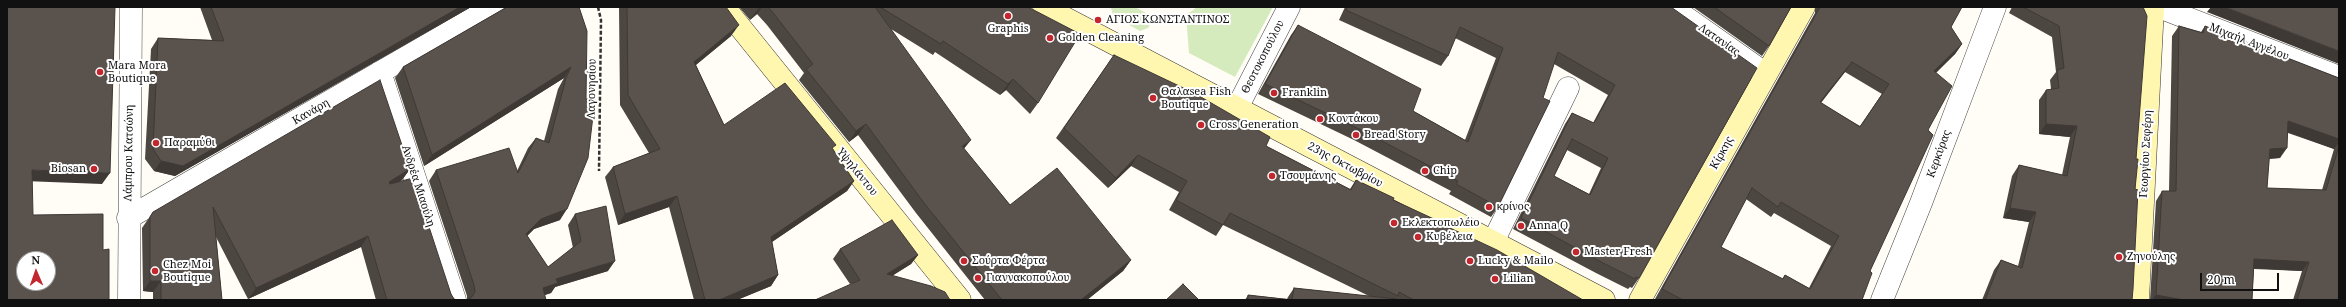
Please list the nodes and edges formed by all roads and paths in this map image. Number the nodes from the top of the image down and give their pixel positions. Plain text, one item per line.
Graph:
1 (131, 7) edge
2 (493, 7) edge
3 (598, 7) edge
4 (724, 7) edge
5 (1044, 7) edge
6 (1289, 7) edge
7 (1671, 7) edge
8 (1804, 7) edge
9 (1995, 7) edge
10 (2153, 7) edge
11 (2159, 7) edge
12 (380, 72) junction
13 (1766, 74) junction
14 (2339, 77) edge
15 (1568, 88) dead end
16 (1237, 108) junction
17 (599, 172) dead end
18 (128, 218) junction
19 (1493, 242) junction
20 (129, 300) edge
21 (455, 300) edge
22 (960, 300) edge
23 (1604, 300) edge
24 (1640, 300) edge
25 (1882, 300) edge
26 (2138, 300) edge

1 - 18 street, Λάμπρου Κατσώνη
2 - 12 street, Κανάρη
3 - 17 path, Λαγονησίου
4 - 22 main road, Υψηλάντου
5 - 16 main road, 23ης Οκτωβρίου
6 - 16 street, Θεοτοκοπούλου
7 - 13 street, Λατανίας
8 - 13 main road, Κίρκης
9 - 25 street, Κερκύρας
10 - 26 main road, Γεωργίου Σεφέρη
11 - 14 street, Μιχαήλ Αγγέλου
12 - 18 street, Κανάρη
12 - 21 street, Ανδρέα Μιαούλη
13 - 24 main road, Κίρκης
15 - 19 street
16 - 19 main road, 23ης Οκτωβρίου
18 - 20 street, Λάμπρου Κατσώνη
19 - 23 main road, 23ης Οκτωβρίου

